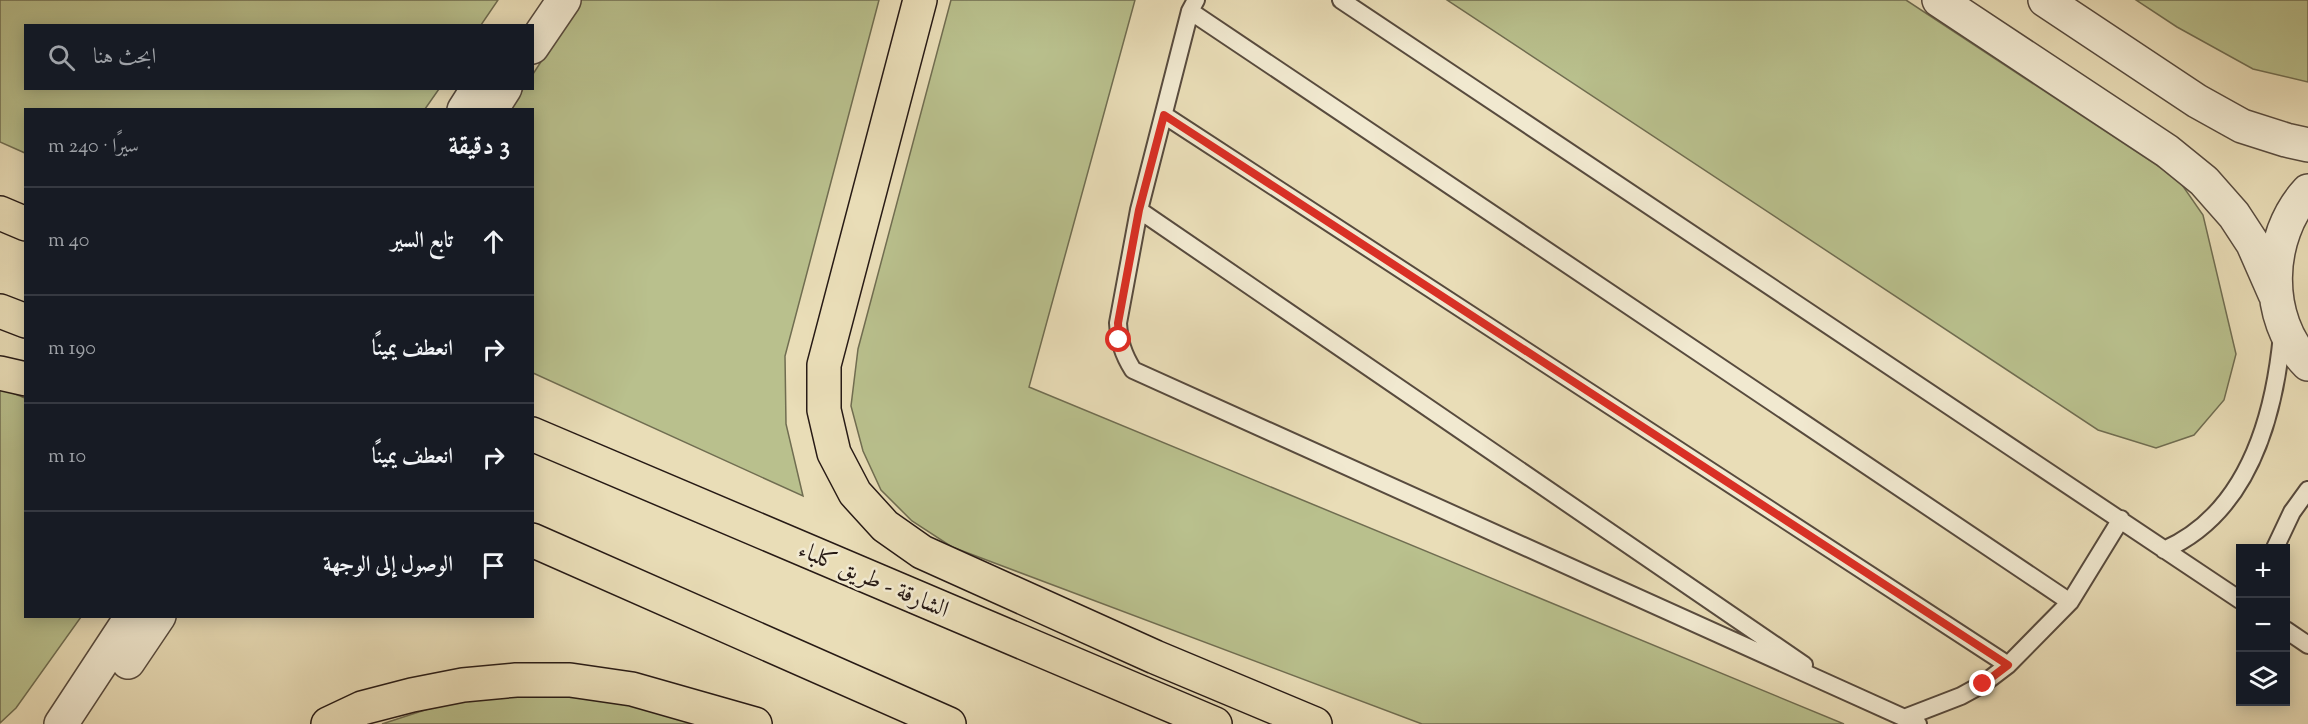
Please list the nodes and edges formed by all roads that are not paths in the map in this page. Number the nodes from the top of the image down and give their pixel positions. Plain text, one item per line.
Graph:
1 (537, 0) edge
2 (564, 0) edge
3 (920, 0) edge
4 (1341, 0) edge
5 (1939, 0) edge
6 (2045, 0) edge
7 (1193, 6) edge
8 (521, 24) edge
9 (534, 44) edge
10 (477, 90) edge
11 (504, 90) edge
12 (465, 108) edge
13 (492, 108) edge
14 (1164, 115) junction
15 (2308, 145) edge
16 (2308, 191) edge
17 (1139, 210) junction
18 (0, 213) edge
19 (24, 223) edge
20 (2279, 310) junction
21 (0, 311) edge
22 (24, 320) edge
23 (2308, 364) edge
24 (0, 373) edge
25 (24, 379) edge
26 (534, 435) edge
27 (2308, 490) edge
28 (2121, 519) junction
29 (534, 541) edge
30 (2278, 544) edge
31 (2164, 550) junction
32 (2238, 598) edge
33 (2070, 602) junction
34 (131, 618) edge
35 (158, 618) edge
36 (2290, 633) edge
37 (2308, 645) edge
38 (2008, 665) junction
39 (1842, 691) junction
40 (1911, 721) edge
41 (61, 724) edge
42 (88, 724) edge
43 (328, 724) edge
44 (755, 724) edge
45 (949, 724) edge
46 (1215, 724) edge
47 (1315, 724) edge

1 - 8 street
2 - 9 street
3 - 47 highway
4 - 28 lane
5 - 20 street
6 - 15 street
7 - 14 lane
7 - 33 lane
10 - 12 street
11 - 13 street
14 - 17 lane
14 - 38 lane
16 - 20 street
17 - 39 lane
17 - 39 lane
18 - 19 highway
20 - 23 street
20 - 31 lane
21 - 22 highway
24 - 25 highway
26 - 46 highway, الشارقة - طريق كلباء
27 - 30 lane
28 - 31 lane
28 - 33 lane
29 - 45 highway
31 - 32 lane
33 - 38 lane
34 - 41 street
35 - 42 street
36 - 37 lane
38 - 40 lane
39 - 40 lane
43 - 44 highway

